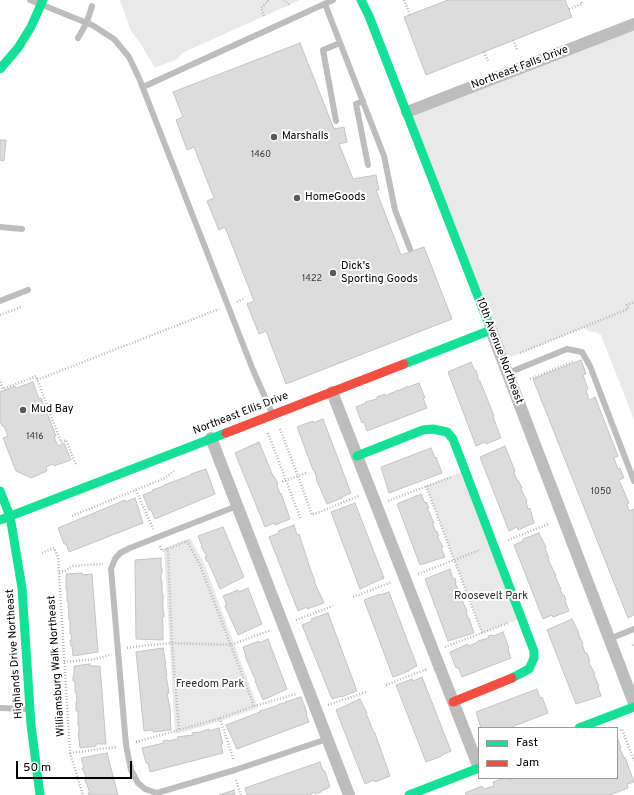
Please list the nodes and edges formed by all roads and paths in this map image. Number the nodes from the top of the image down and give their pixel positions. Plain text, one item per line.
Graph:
1 (30, 0) edge
2 (269, 0) edge
3 (284, 0) edge
4 (333, 0) edge
5 (361, 0) edge
6 (404, 0) edge
7 (581, 0) edge
8 (42, 2) edge
9 (325, 4) junction
10 (290, 5) dead end
11 (92, 6) dead end
12 (569, 9) dead end
13 (410, 15) dead end
14 (264, 16) dead end
15 (87, 22) junction
16 (634, 24) edge
17 (78, 38) dead end
18 (513, 40) dead end
19 (340, 43) junction
20 (517, 50) dead end
21 (484, 52) dead end
22 (488, 61) dead end
23 (0, 69) edge
24 (143, 86) junction
25 (363, 101) junction
26 (406, 112) junction
27 (336, 121) dead end
28 (368, 165) dead end
29 (0, 227) edge
30 (22, 229) dead end
31 (410, 249) dead end
32 (28, 290) dead end
33 (244, 300) dead end
34 (0, 301) edge
35 (634, 302) edge
36 (228, 306) junction
37 (21, 307) dead end
38 (0, 315) edge
39 (491, 330) junction
40 (520, 353) dead end
41 (584, 357) junction
42 (508, 373) junction
43 (530, 379) dead end
44 (37, 380) junction
45 (0, 382) edge
46 (332, 392) junction
47 (273, 414) junction
48 (278, 425) dead end
49 (267, 429) dead end
50 (211, 438) junction
51 (357, 456) junction
52 (76, 465) dead end
53 (464, 471) junction
54 (306, 473) dead end
55 (298, 476) junction
56 (287, 480) junction
57 (634, 481) edge
58 (282, 482) dead end
59 (426, 486) junction
60 (136, 490) dead end
61 (0, 491) edge
62 (371, 492) junction
63 (384, 502) dead end
64 (237, 506) junction
65 (10, 516) junction
66 (0, 520) edge
67 (301, 520) dead end
68 (549, 524) dead end
69 (156, 537) junction
70 (494, 545) junction
71 (168, 549) junction
72 (42, 553) dead end
73 (454, 560) junction
74 (113, 563) junction
75 (59, 572) junction
76 (404, 578) junction
77 (353, 597) dead end
78 (333, 606) dead end
79 (522, 618) junction
80 (283, 625) junction
81 (634, 629) edge
82 (482, 633) junction
83 (609, 638) junction
84 (172, 643) junction
85 (231, 645) junction
86 (438, 665) junction
87 (386, 685) dead end
88 (309, 691) junction
89 (366, 692) dead end
90 (452, 702) junction
91 (634, 704) edge
92 (254, 706) junction
93 (634, 707) edge
94 (0, 708) edge
95 (30, 709) junction
96 (316, 709) junction
97 (220, 718) junction
98 (582, 727) edge
99 (618, 731) edge
100 (327, 738) junction
101 (634, 761) edge
102 (478, 766) edge
103 (478, 768) edge
104 (235, 770) junction
105 (412, 794) edge
106 (40, 795) edge
107 (83, 795) edge
108 (241, 795) edge
109 (349, 795) edge

1 - 8 lane
2 - 14 path
3 - 10 path
4 - 9 lane
5 - 26 street, 10th Avenue Northeast
6 - 13 path
7 - 12 path
8 - 15 lane
8 - 23 street
9 - 19 lane
9 - 24 lane
11 - 15 lane
15 - 17 lane
15 - 24 lane
16 - 26 street, Northeast Falls Drive
18 - 20 path
19 - 25 lane
19 - 27 lane
21 - 22 path
24 - 36 lane
25 - 28 lane
25 - 31 lane
26 - 39 street, 10th Avenue Northeast
29 - 30 lane
32 - 34 lane
33 - 36 path
35 - 40 path
36 - 44 path
36 - 47 lane
37 - 38 path
39 - 42 street, 10th Avenue Northeast
39 - 46 street, Northeast Ellis Drive
41 - 42 lane
41 - 43 path
41 - 57 lane
42 - 83 street, 10th Avenue Northeast
44 - 45 path
44 - 52 path
46 - 47 street, Northeast Ellis Drive
46 - 51 street
47 - 50 street, Northeast Ellis Drive
48 - 55 path
49 - 56 path
50 - 64 street
50 - 65 street, Northeast Ellis Drive
51 - 53 street
51 - 62 street
53 - 59 path
53 - 70 street
54 - 55 path
55 - 56 path
55 - 62 path
56 - 58 path
56 - 67 path
59 - 63 path
59 - 73 path
60 - 69 path
61 - 65 street, Highlands Drive Northeast
62 - 76 street
64 - 69 lane
64 - 80 street
65 - 66 street, Northeast Ellis Drive
65 - 95 street, Highlands Drive Northeast
68 - 70 path
69 - 71 path
69 - 74 lane
70 - 73 path
70 - 79 street
71 - 84 path
71 - 85 path
72 - 75 path, Williamsburg Walk Northeast
73 - 76 path
73 - 82 path
74 - 75 path
74 - 104 lane
75 - 107 path, Williamsburg Walk Northeast
76 - 77 path
76 - 86 street
78 - 80 path
79 - 82 path
79 - 90 street
80 - 85 path
80 - 88 street
81 - 83 lane
82 - 86 path
83 - 91 street, 10th Avenue Northeast
84 - 85 path
84 - 97 path
85 - 92 path
86 - 87 path
86 - 90 street
88 - 92 path
88 - 96 street
89 - 96 path
90 - 102 street
92 - 97 path
93 - 98 street
94 - 95 lane
95 - 106 street, Highlands Drive Northeast
96 - 100 street
97 - 104 path
99 - 101 path
100 - 104 lane
100 - 109 street
103 - 105 street
104 - 108 path

